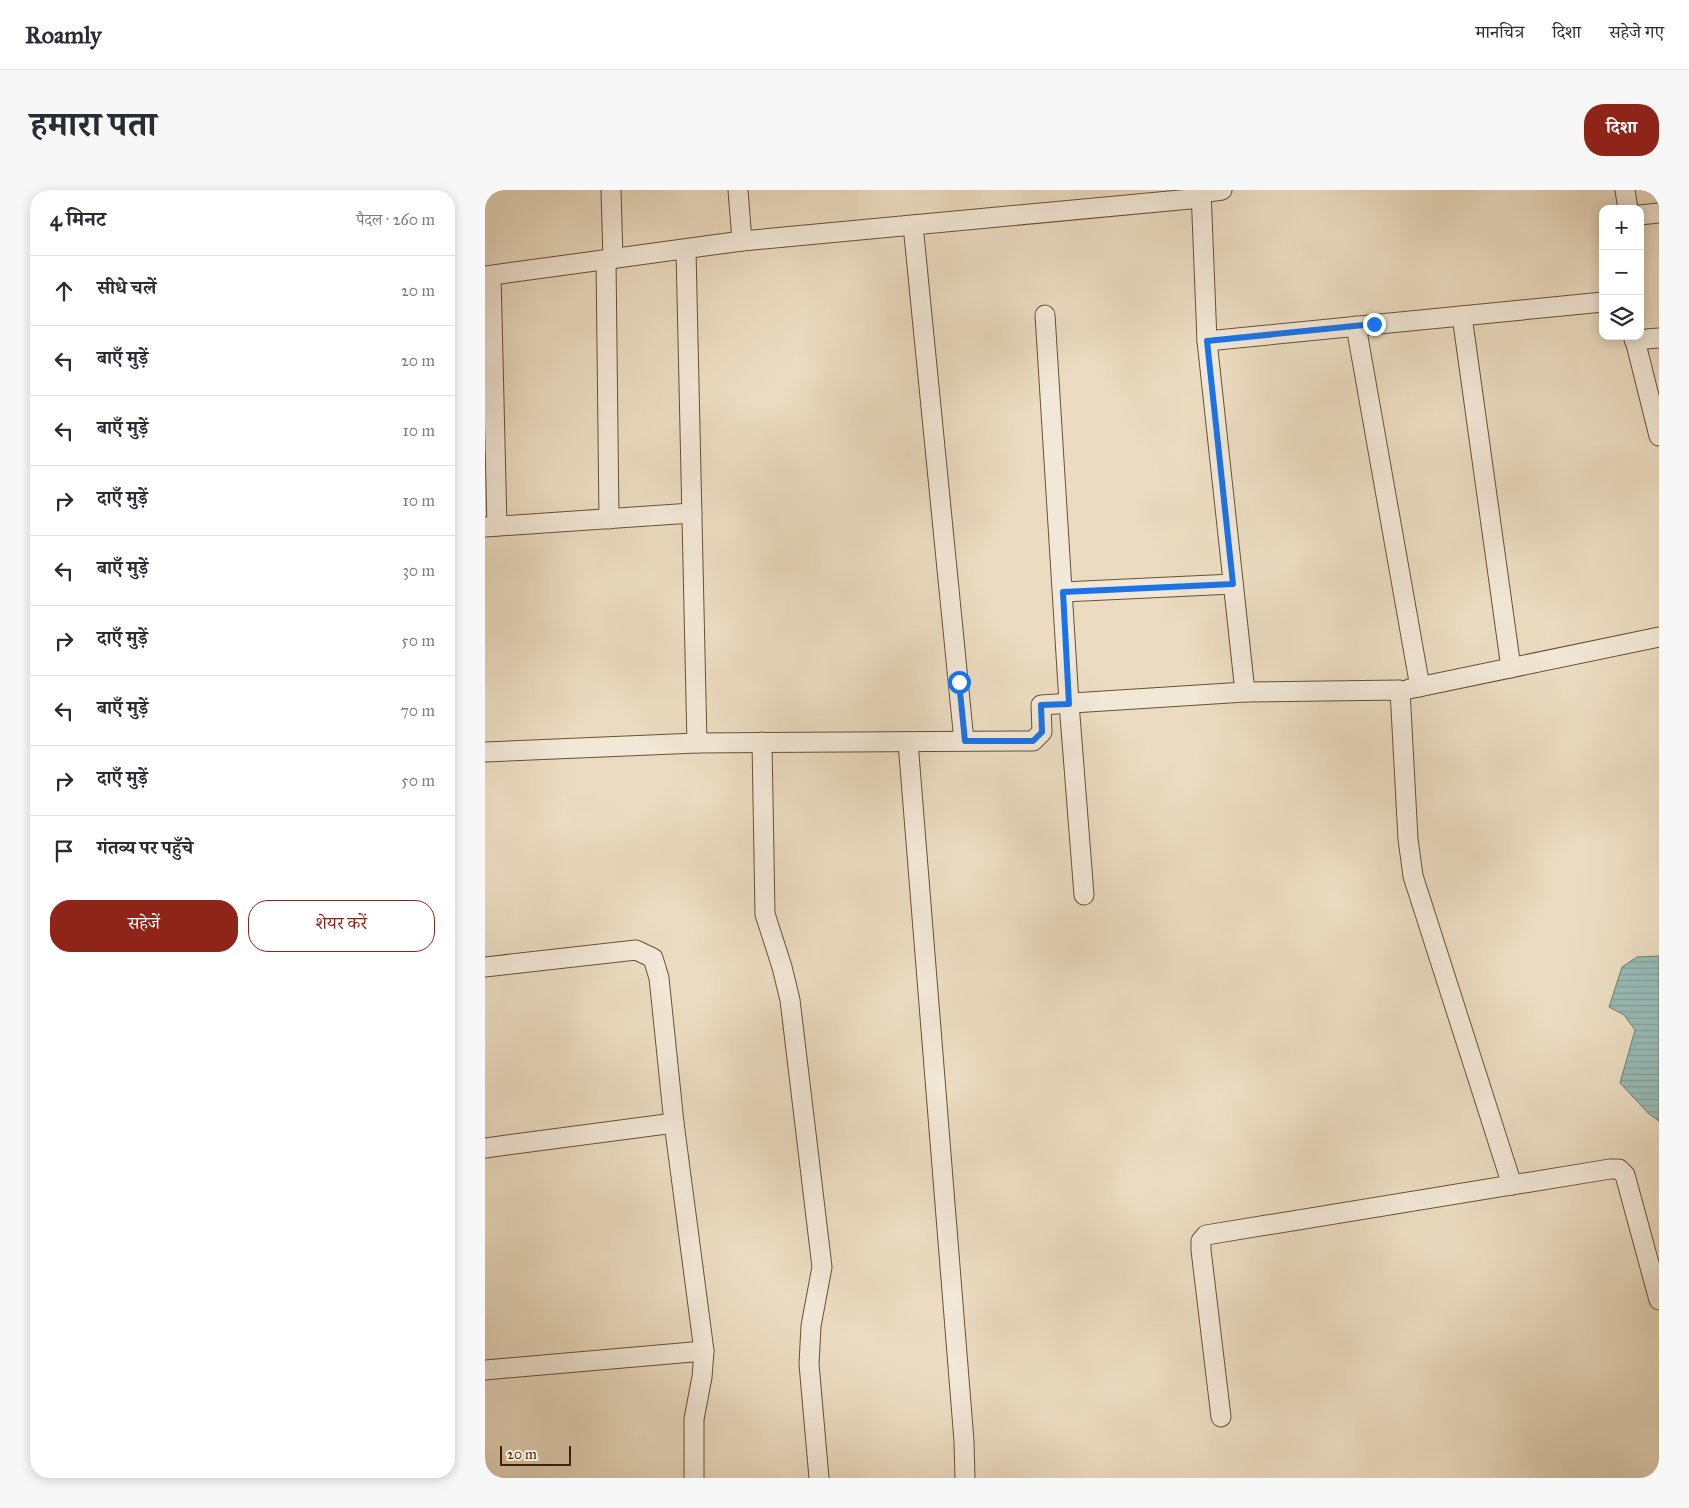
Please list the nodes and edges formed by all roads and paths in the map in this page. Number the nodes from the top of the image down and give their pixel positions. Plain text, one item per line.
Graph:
1 (611, 190) edge
2 (738, 190) edge
3 (1222, 190) edge
4 (1625, 190) edge
5 (1201, 194) edge
6 (1627, 205) edge
7 (1659, 213) edge
8 (1644, 215) edge
9 (913, 225) junction
10 (742, 241) junction
11 (686, 250) junction
12 (610, 260) junction
13 (488, 276) edge
14 (1599, 302) edge
15 (1045, 315) dead end
16 (1462, 316) junction
17 (1356, 326) junction
18 (1644, 338) edge
19 (1659, 338) edge
20 (1635, 340) edge
21 (1207, 341) junction
22 (1659, 436) edge
23 (692, 513) junction
24 (609, 519) junction
25 (491, 527) edge
26 (1233, 584) junction
27 (1063, 592) junction
28 (1659, 637) edge
29 (1511, 668) junction
30 (1420, 687) junction
31 (1400, 690) junction
32 (1245, 692) junction
33 (1069, 704) junction
34 (965, 741) junction
35 (762, 742) junction
36 (908, 742) junction
37 (697, 743) junction
38 (485, 752) edge
39 (1083, 895) dead end
40 (485, 967) edge
41 (674, 1124) junction
42 (485, 1148) edge
43 (1512, 1185) junction
44 (1659, 1300) edge
45 (704, 1351) junction
46 (485, 1370) edge
47 (1221, 1417) dead end
48 (694, 1478) edge
49 (819, 1478) edge
50 (965, 1478) edge

1 - 12 street
2 - 10 street
3 - 5 street
4 - 6 street
5 - 9 street
5 - 21 street
7 - 8 street
9 - 10 street
9 - 34 street
10 - 11 street
11 - 12 street
11 - 23 street
12 - 13 street
12 - 24 street
13 - 25 street
14 - 16 street
15 - 27 street
16 - 17 street
16 - 29 street
17 - 21 street
17 - 30 street
18 - 19 street
20 - 22 street
21 - 26 street
23 - 24 street
23 - 37 street
24 - 25 street
26 - 27 street
26 - 32 street
27 - 33 street
28 - 29 street
29 - 30 street
30 - 31 street
31 - 32 street
31 - 43 street
32 - 33 street
33 - 34 street
33 - 39 street
34 - 36 street
35 - 36 street
35 - 37 street
35 - 49 street
36 - 50 street
37 - 38 street
40 - 41 street
41 - 42 street
41 - 45 street
43 - 44 street
43 - 47 street
45 - 46 street
45 - 48 street

